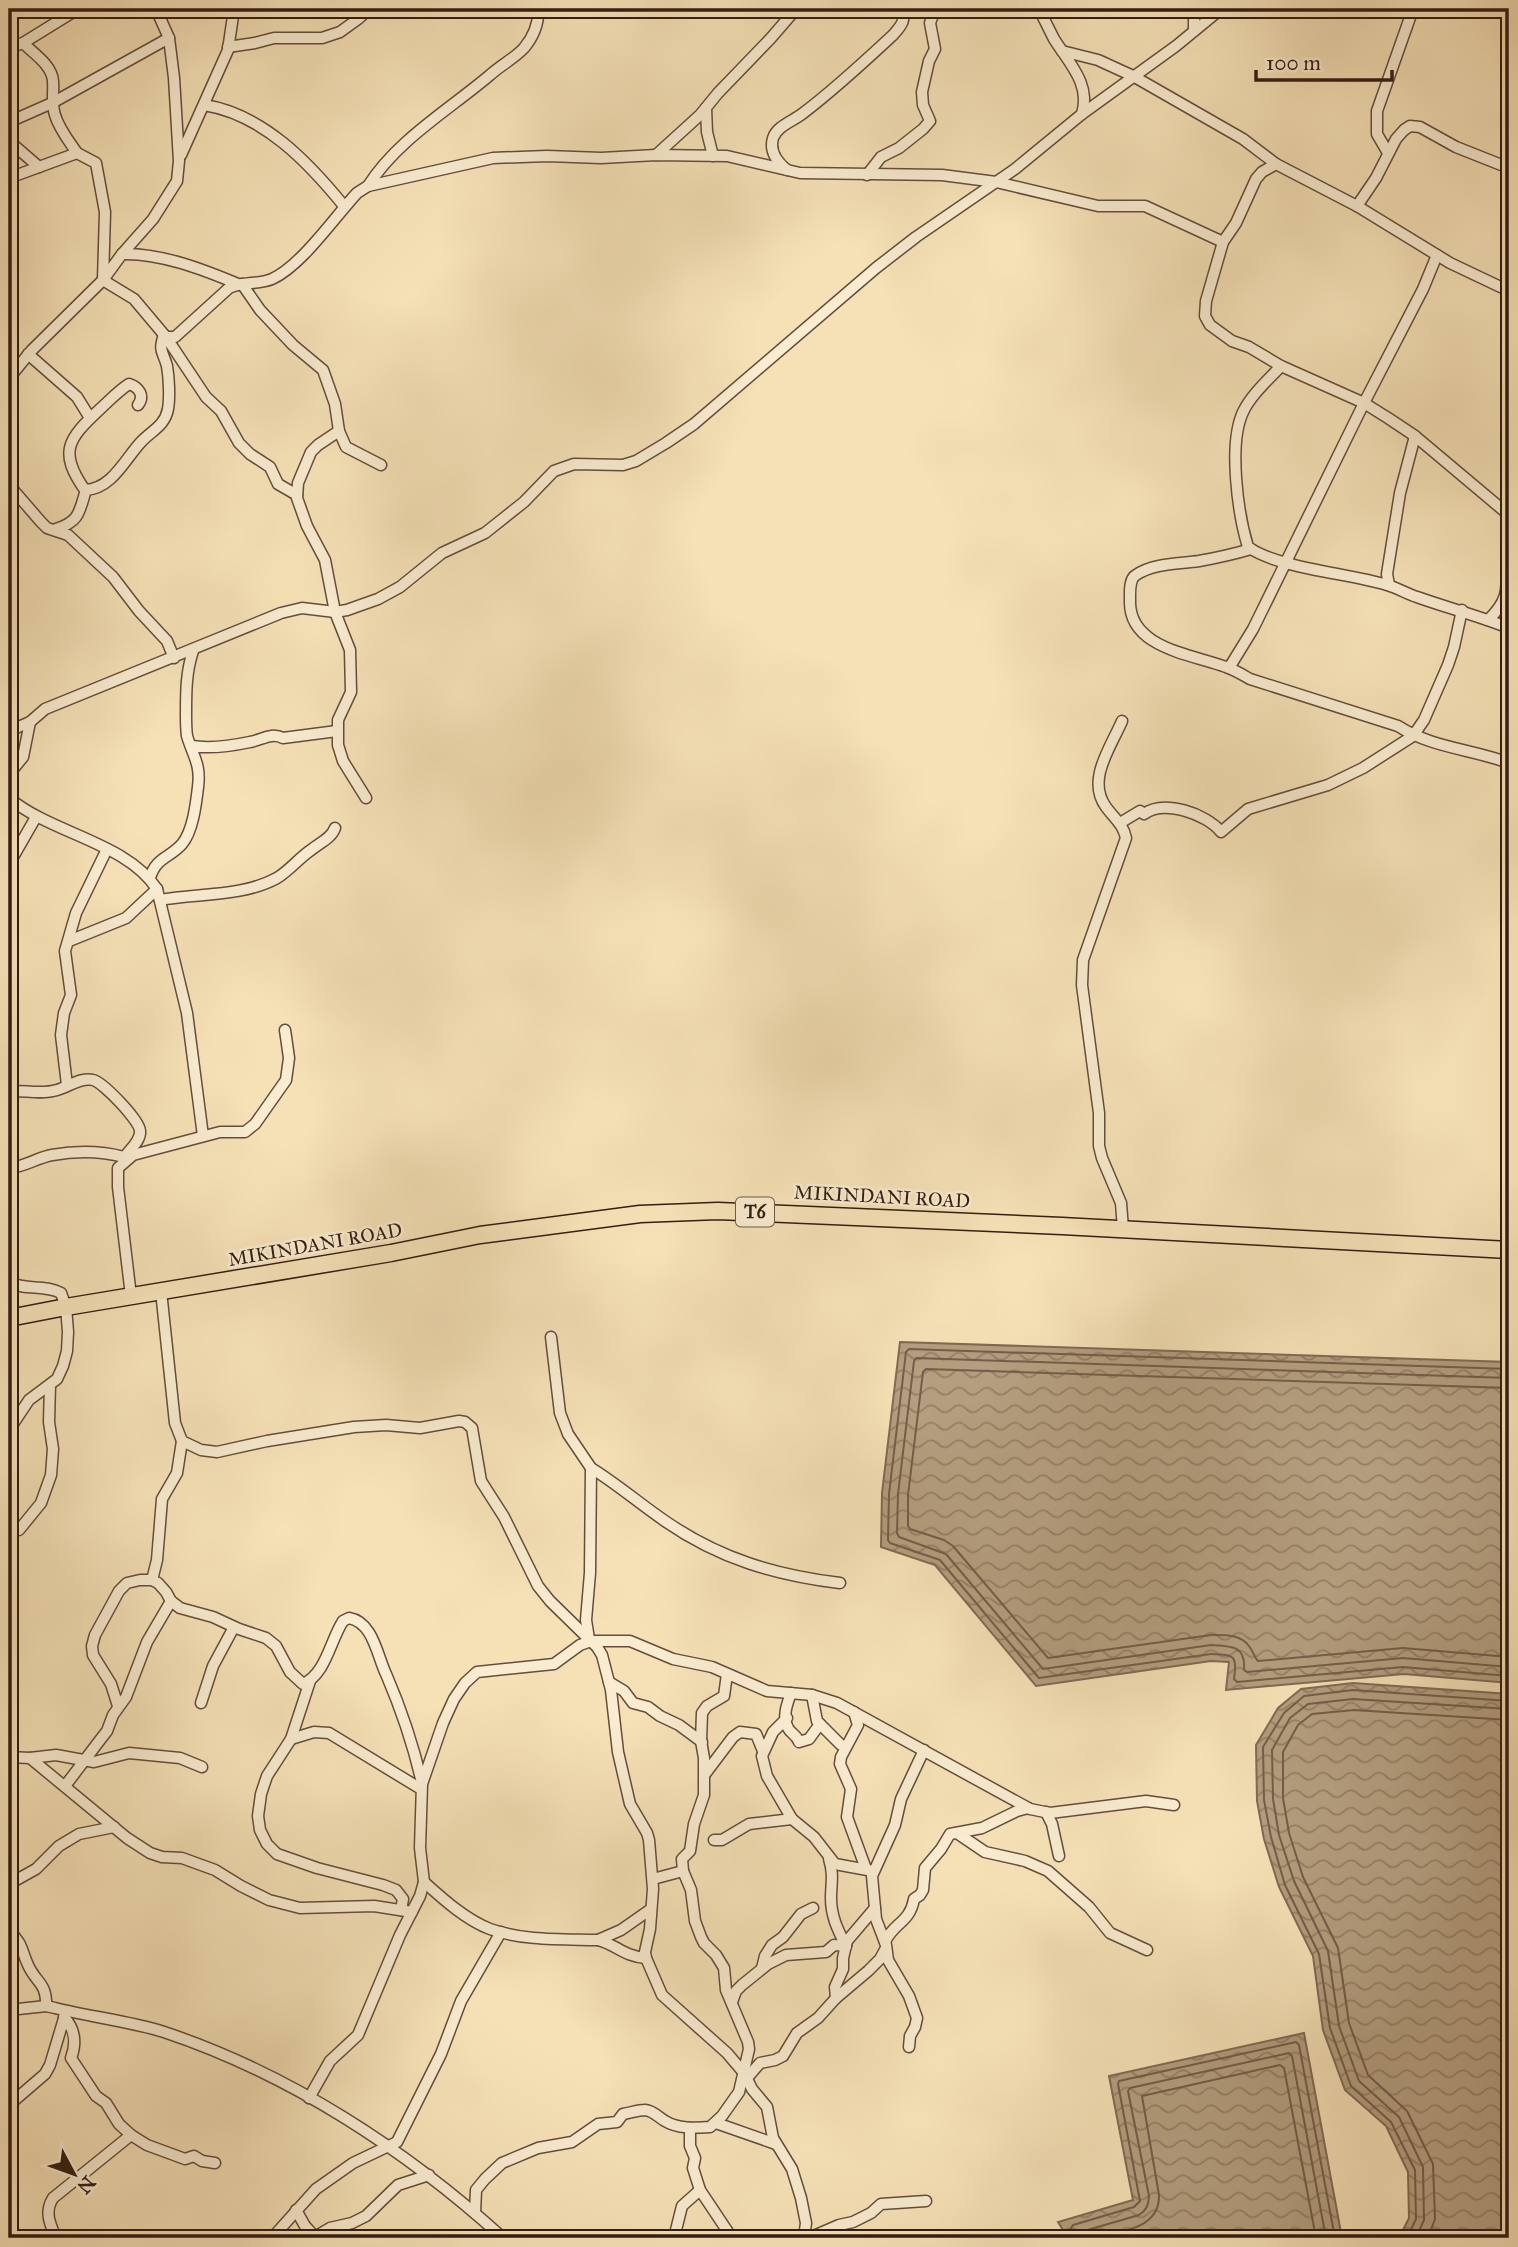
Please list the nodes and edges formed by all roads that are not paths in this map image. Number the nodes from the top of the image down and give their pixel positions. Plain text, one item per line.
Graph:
1 (78, 9) edge
2 (156, 9) edge
3 (234, 9) edge
4 (369, 9) edge
5 (538, 9) edge
6 (796, 9) edge
7 (900, 9) edge
8 (934, 9) edge
9 (1039, 9) edge
10 (1197, 9) edge
11 (1221, 9) edge
12 (1413, 9) edge
13 (1194, 31) junction
14 (169, 38) junction
15 (23, 43) junction
16 (228, 47) junction
17 (9, 48) edge
18 (1062, 51) junction
19 (1133, 76) junction
20 (52, 103) junction
21 (204, 105) junction
22 (706, 108) junction
23 (1082, 114) junction
24 (9, 122) edge
25 (9, 141) edge
26 (77, 153) junction
27 (1388, 153) junction
28 (656, 155) junction
29 (713, 156) junction
30 (179, 161) junction
31 (1276, 164) junction
32 (39, 167) junction
33 (1509, 168) edge
34 (788, 171) junction
35 (867, 175) junction
36 (9, 178) edge
37 (996, 182) junction
38 (368, 186) junction
39 (344, 206) junction
40 (1357, 206) junction
41 (1223, 242) junction
42 (122, 254) junction
43 (1437, 255) junction
44 (104, 281) junction
45 (240, 284) junction
46 (1509, 291) edge
47 (165, 336) junction
48 (28, 354) junction
49 (1281, 366) junction
50 (9, 378) edge
51 (1364, 403) junction
52 (138, 405) dead end
53 (90, 418) junction
54 (339, 431) junction
55 (1415, 436) junction
56 (381, 465) dead end
57 (9, 485) edge
58 (85, 490) junction
59 (297, 495) junction
60 (1509, 515) edge
61 (55, 530) junction
62 (1509, 543) edge
63 (1251, 549) junction
64 (1286, 563) junction
65 (1389, 585) junction
66 (1462, 610) junction
67 (335, 612) junction
68 (1488, 620) junction
69 (1509, 628) edge
70 (192, 651) junction
71 (173, 658) junction
72 (1229, 668) junction
73 (1122, 721) dead end
74 (30, 722) junction
75 (9, 731) edge
76 (337, 731) junction
77 (1413, 736) junction
78 (192, 746) junction
79 (216, 747) junction
80 (1509, 763) edge
81 (198, 766) junction
82 (9, 774) edge
83 (9, 798) edge
84 (366, 798) dead end
85 (36, 817) junction
86 (1120, 823) junction
87 (335, 828) dead end
88 (107, 849) junction
89 (9, 864) edge
90 (150, 878) junction
91 (159, 894) junction
92 (69, 941) junction
93 (285, 1030) dead end
94 (67, 1086) junction
95 (9, 1091) edge
96 (203, 1136) junction
97 (124, 1159) junction
98 (9, 1168) edge
99 (1123, 1229) junction
100 (1509, 1250) edge
101 (9, 1282) edge
102 (161, 1291) junction
103 (131, 1296) junction
104 (66, 1307) junction
105 (9, 1318) edge
106 (551, 1337) dead end
107 (50, 1385) junction
108 (9, 1430) edge
109 (182, 1441) junction
110 (591, 1468) junction
111 (9, 1530) edge
112 (152, 1580) junction
113 (840, 1583) dead end
114 (171, 1601) junction
115 (234, 1627) junction
116 (590, 1641) junction
117 (727, 1674) junction
118 (310, 1681) junction
119 (609, 1682) junction
120 (791, 1693) junction
121 (812, 1695) junction
122 (201, 1703) dead end
123 (118, 1706) junction
124 (854, 1712) junction
125 (787, 1718) junction
126 (820, 1724) junction
127 (290, 1739) junction
128 (702, 1742) junction
129 (841, 1745) dead end
130 (924, 1749) junction
131 (763, 1751) junction
132 (9, 1757) edge
133 (30, 1758) junction
134 (84, 1761) junction
135 (202, 1767) dead end
136 (704, 1775) junction
137 (65, 1786) junction
138 (422, 1787) junction
139 (1174, 1805) dead end
140 (1028, 1808) junction
141 (1045, 1812) junction
142 (792, 1819) junction
143 (114, 1827) junction
144 (957, 1833) junction
145 (714, 1840) dead end
146 (1059, 1856) dead end
147 (828, 1857) junction
148 (870, 1870) junction
149 (683, 1871) junction
150 (653, 1879) junction
151 (424, 1882) junction
152 (9, 1884) edge
153 (813, 1908) dead end
154 (875, 1908) junction
155 (651, 1909) junction
156 (406, 1911) junction
157 (9, 1931) edge
158 (501, 1932) junction
159 (598, 1941) junction
160 (886, 1945) junction
161 (846, 1946) junction
162 (1147, 1950) dead end
163 (646, 1958) junction
164 (762, 1968) junction
165 (836, 1998) junction
166 (732, 2002) junction
167 (46, 2007) junction
168 (9, 2010) edge
169 (65, 2014) junction
170 (909, 2047) dead end
171 (745, 2075) junction
172 (309, 2098) junction
173 (9, 2105) edge
174 (716, 2123) junction
175 (690, 2128) junction
176 (131, 2135) junction
177 (776, 2144) junction
178 (387, 2146) junction
179 (215, 2162) dead end
180 (429, 2175) junction
181 (700, 2190) junction
182 (926, 2201) dead end
183 (296, 2210) junction
184 (475, 2213) junction
185 (56, 2238) edge
186 (272, 2238) edge
187 (315, 2238) edge
188 (503, 2238) edge
189 (674, 2238) edge
190 (732, 2238) edge
191 (807, 2238) edge

1 - 15 street
2 - 14 street
3 - 16 street
4 - 16 street
5 - 38 street
6 - 22 street
7 - 34 street
8 - 35 street
9 - 18 street
10 - 13 street
11 - 13 street
12 - 27 street
13 - 19 street
14 - 20 street
14 - 30 street
15 - 17 street
15 - 20 street
16 - 21 street
18 - 19 street
18 - 23 street
19 - 23 street
19 - 31 street
20 - 24 street
20 - 26 street
21 - 30 street
21 - 39 street
22 - 28 street
22 - 29 street
23 - 37 street
25 - 32 street
26 - 32 street
26 - 44 street
27 - 33 street
27 - 40 street
28 - 29 street
28 - 38 street
29 - 34 street
30 - 42 street
31 - 40 street
31 - 41 street
32 - 36 street
34 - 35 street
35 - 37 street
37 - 41 street
37 - 67 street
38 - 39 street
39 - 45 street
40 - 43 street
41 - 49 street
42 - 44 street
42 - 45 street
43 - 46 street
43 - 51 street
44 - 47 street
44 - 48 street
45 - 47 street
45 - 54 street
47 - 58 street
47 - 59 street
48 - 50 street
48 - 53 street
49 - 51 street
49 - 63 street
51 - 55 street
51 - 64 street
52 - 53 street
53 - 58 street
54 - 56 street
54 - 59 street
55 - 60 street
55 - 65 street
57 - 61 street
58 - 61 street
59 - 67 street
61 - 71 street
62 - 68 street
63 - 64 street
63 - 72 street
64 - 65 street
64 - 72 street
65 - 66 street
66 - 68 street
66 - 77 street
67 - 70 street
67 - 76 street
68 - 69 street
70 - 71 street
70 - 78 street
71 - 74 street
72 - 77 street
73 - 86 street
74 - 75 street
74 - 82 street
76 - 79 street
76 - 84 street
77 - 80 street
77 - 86 street
78 - 79 street
78 - 81 street
79 - 81 street
81 - 90 street
83 - 85 street
85 - 88 street
85 - 89 street
86 - 99 street
87 - 91 street
88 - 90 street
88 - 92 street
90 - 91 street
91 - 92 street
91 - 96 street
92 - 94 street
93 - 96 street
94 - 95 street
94 - 97 street
96 - 97 street
97 - 98 street
97 - 103 street
99 - 100 highway, MIKINDANI ROAD / T6
99 - 102 highway, MIKINDANI ROAD / T6
101 - 104 street
102 - 103 highway, MIKINDANI ROAD / T6
102 - 109 street
103 - 104 highway, MIKINDANI ROAD / T6
104 - 105 highway, MIKINDANI ROAD / T6
104 - 107 street
106 - 110 street
107 - 108 street
107 - 111 street
109 - 112 street
109 - 116 street
110 - 113 street
110 - 116 street
112 - 114 street
112 - 123 street
114 - 115 street
114 - 123 street
115 - 118 street
115 - 122 street
116 - 117 street
116 - 119 street
116 - 138 street
117 - 120 street
117 - 128 street
118 - 127 street
118 - 138 street
119 - 128 street
119 - 150 street
120 - 121 street
120 - 125 street
121 - 124 street
121 - 126 street
123 - 134 street
124 - 130 street
124 - 148 street
125 - 126 street
125 - 131 street
126 - 129 street
127 - 138 street
127 - 156 street
128 - 136 street
130 - 140 street
130 - 148 street
131 - 136 street
131 - 142 street
132 - 133 street
133 - 134 street
133 - 137 street
134 - 135 street
134 - 137 street
136 - 149 street
137 - 143 street
138 - 151 street
139 - 141 street
140 - 141 street
140 - 144 street
141 - 146 street
142 - 145 street
142 - 147 street
143 - 152 street
143 - 156 street
144 - 160 street
144 - 162 street
147 - 148 street
147 - 161 street
148 - 154 street
149 - 150 street
149 - 166 street
150 - 155 street
151 - 156 street
151 - 158 street
153 - 164 street
154 - 160 street
154 - 161 street
155 - 159 street
155 - 163 street
156 - 172 street
157 - 167 street
158 - 159 street
158 - 178 street
159 - 163 street
160 - 165 street
160 - 170 street
161 - 164 street
161 - 165 street
163 - 171 street
164 - 166 street
165 - 171 street
166 - 171 street
167 - 168 street
167 - 169 street
169 - 172 street
169 - 173 street
169 - 176 street
171 - 174 street
171 - 177 street
172 - 178 street
174 - 175 street
174 - 177 street
175 - 181 street
175 - 184 street
176 - 179 street
176 - 185 street
177 - 191 street
178 - 180 street
178 - 183 street
180 - 184 street
180 - 187 street
181 - 189 street
181 - 190 street
182 - 191 street
183 - 186 street
183 - 187 street
184 - 188 street

